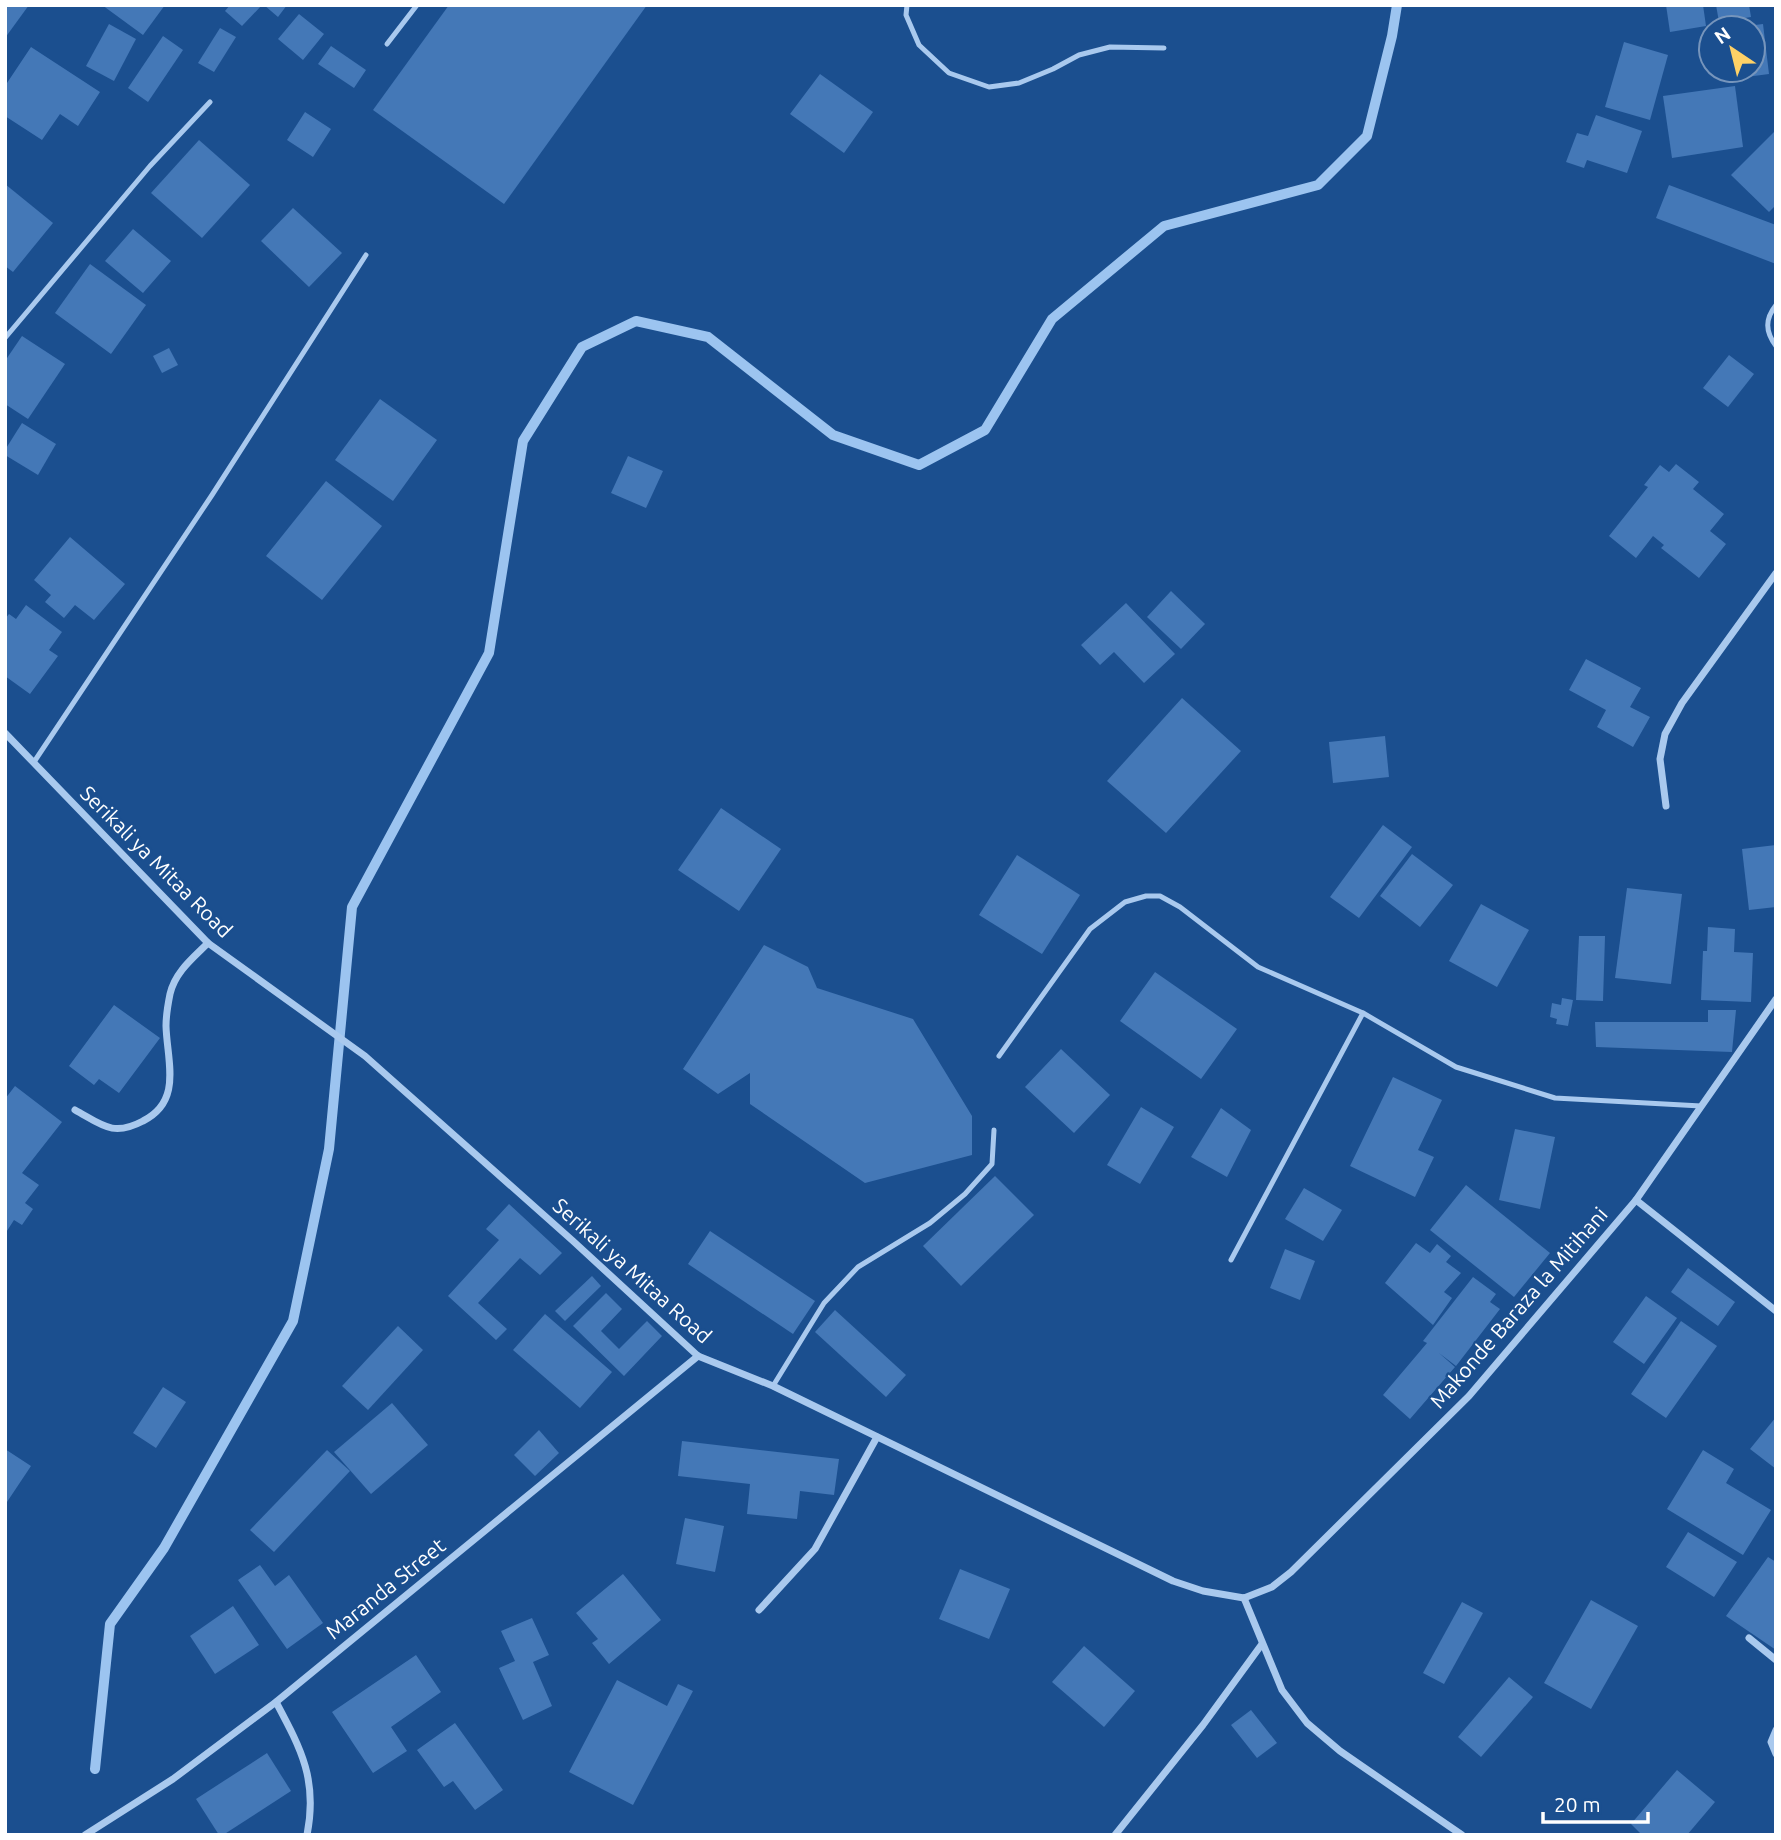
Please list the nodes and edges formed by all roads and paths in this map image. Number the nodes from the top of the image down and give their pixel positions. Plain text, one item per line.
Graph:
1 (417, 5) edge
2 (907, 5) edge
3 (387, 44) dead end
4 (1164, 48) dead end
5 (210, 102) dead end
6 (366, 255) dead end
7 (1776, 304) edge
8 (5, 338) edge
9 (1776, 346) edge
10 (1776, 573) edge
11 (5, 733) edge
12 (34, 762) junction
13 (1666, 806) dead end
14 (208, 943) junction
15 (1776, 999) edge
16 (1363, 1013) junction
17 (999, 1056) dead end
18 (1701, 1106) junction
19 (75, 1110) dead end
20 (994, 1130) dead end
21 (1636, 1200) junction
22 (1231, 1260) dead end
23 (1776, 1311) edge
24 (698, 1356) junction
25 (773, 1386) junction
26 (877, 1437) junction
27 (1244, 1598) junction
28 (759, 1610) dead end
29 (1749, 1638) dead end
30 (1262, 1644) junction
31 (1776, 1660) edge
32 (276, 1702) junction
33 (1776, 1730) edge
34 (1776, 1754) edge
35 (85, 1835) edge
36 (307, 1835) edge
37 (1115, 1835) edge
38 (1462, 1835) edge

1 - 3 lane
2 - 4 lane
5 - 8 lane
6 - 12 lane
7 - 9 lane
10 - 13 street
11 - 12 street, Serikali ya Mitaa Road
12 - 14 street, Serikali ya Mitaa Road
14 - 19 street
14 - 24 street, Serikali ya Mitaa Road
15 - 18 street, Makonde Baraza la Mitihani
16 - 17 lane
16 - 18 lane
16 - 22 lane
18 - 21 street, Makonde Baraza la Mitihani
20 - 25 lane
21 - 23 street
21 - 27 street, Makonde Baraza la Mitihani
24 - 25 street, Serikali ya Mitaa Road
24 - 32 street, Maranda Street
25 - 26 street, Serikali ya Mitaa Road
26 - 27 street, Serikali ya Mitaa Road
26 - 28 street
27 - 30 street
29 - 31 street
30 - 37 street
30 - 38 street
32 - 35 street, Maranda Street
32 - 36 street
33 - 34 street

